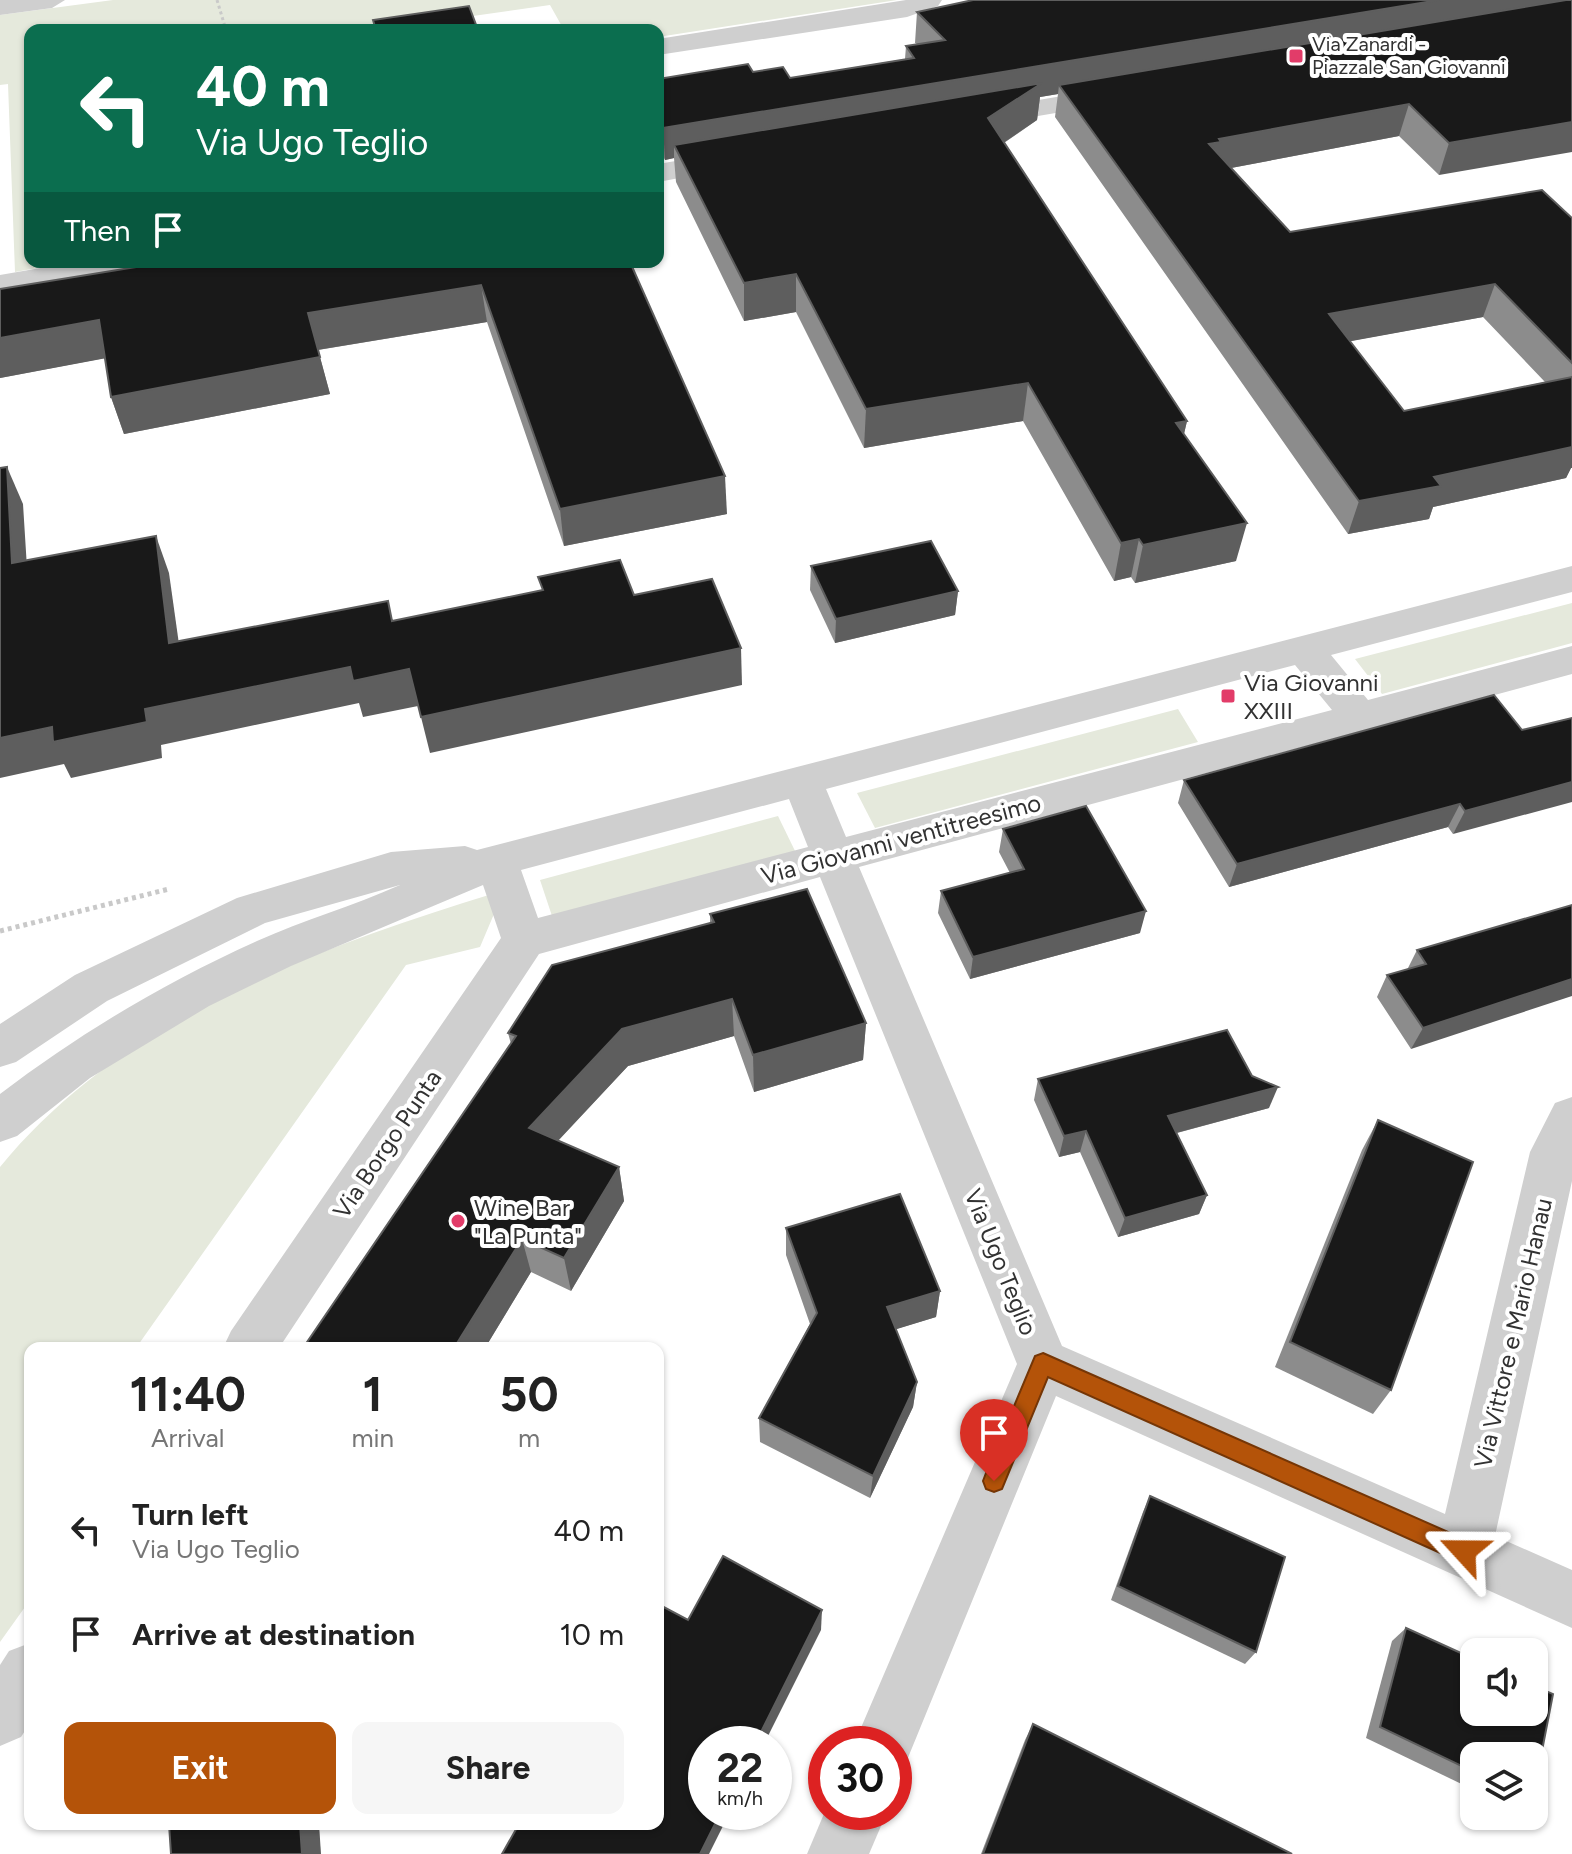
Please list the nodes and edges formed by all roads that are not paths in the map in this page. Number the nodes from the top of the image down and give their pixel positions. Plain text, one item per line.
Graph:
1 (52, 0) edge
2 (929, 0) edge
3 (0, 5) edge
4 (664, 46) edge
5 (1149, 89) edge
6 (945, 124) edge
7 (757, 156) edge
8 (664, 172) edge
9 (95, 268) edge
10 (0, 284) edge
11 (1572, 579) edge
12 (1304, 649) junction
13 (1572, 660) edge
14 (1360, 717) junction
15 (801, 779) junction
16 (833, 857) junction
17 (496, 860) junction
18 (524, 940) junction
19 (2, 1046) edge
20 (1572, 1118) edge
21 (0, 1121) edge
22 (253, 1342) edge
23 (1043, 1364) junction
24 (1464, 1551) junction
25 (1572, 1599) edge
26 (24, 1681) edge
27 (0, 1716) edge
28 (892, 1726) edge
29 (848, 1830) edge
30 (838, 1854) edge

1 - 3 street
2 - 4 street
5 - 6 street
7 - 8 street
9 - 10 street
11 - 12 street
12 - 14 street
12 - 15 street
13 - 14 street, Via Giovanni ventitreesimo
14 - 16 street, Via Giovanni ventitreesimo
15 - 16 street, Via Ugo Teglio
15 - 17 street
16 - 18 street, Via Giovanni ventitreesimo
16 - 23 street, Via Ugo Teglio
17 - 18 street
17 - 19 street
17 - 21 street
18 - 22 street, Via Borgo Punta
20 - 24 street, Via Vittore e Mario Hanau
23 - 24 street
23 - 28 street, Via Ugo Teglio
24 - 25 street
26 - 27 street
29 - 30 street

